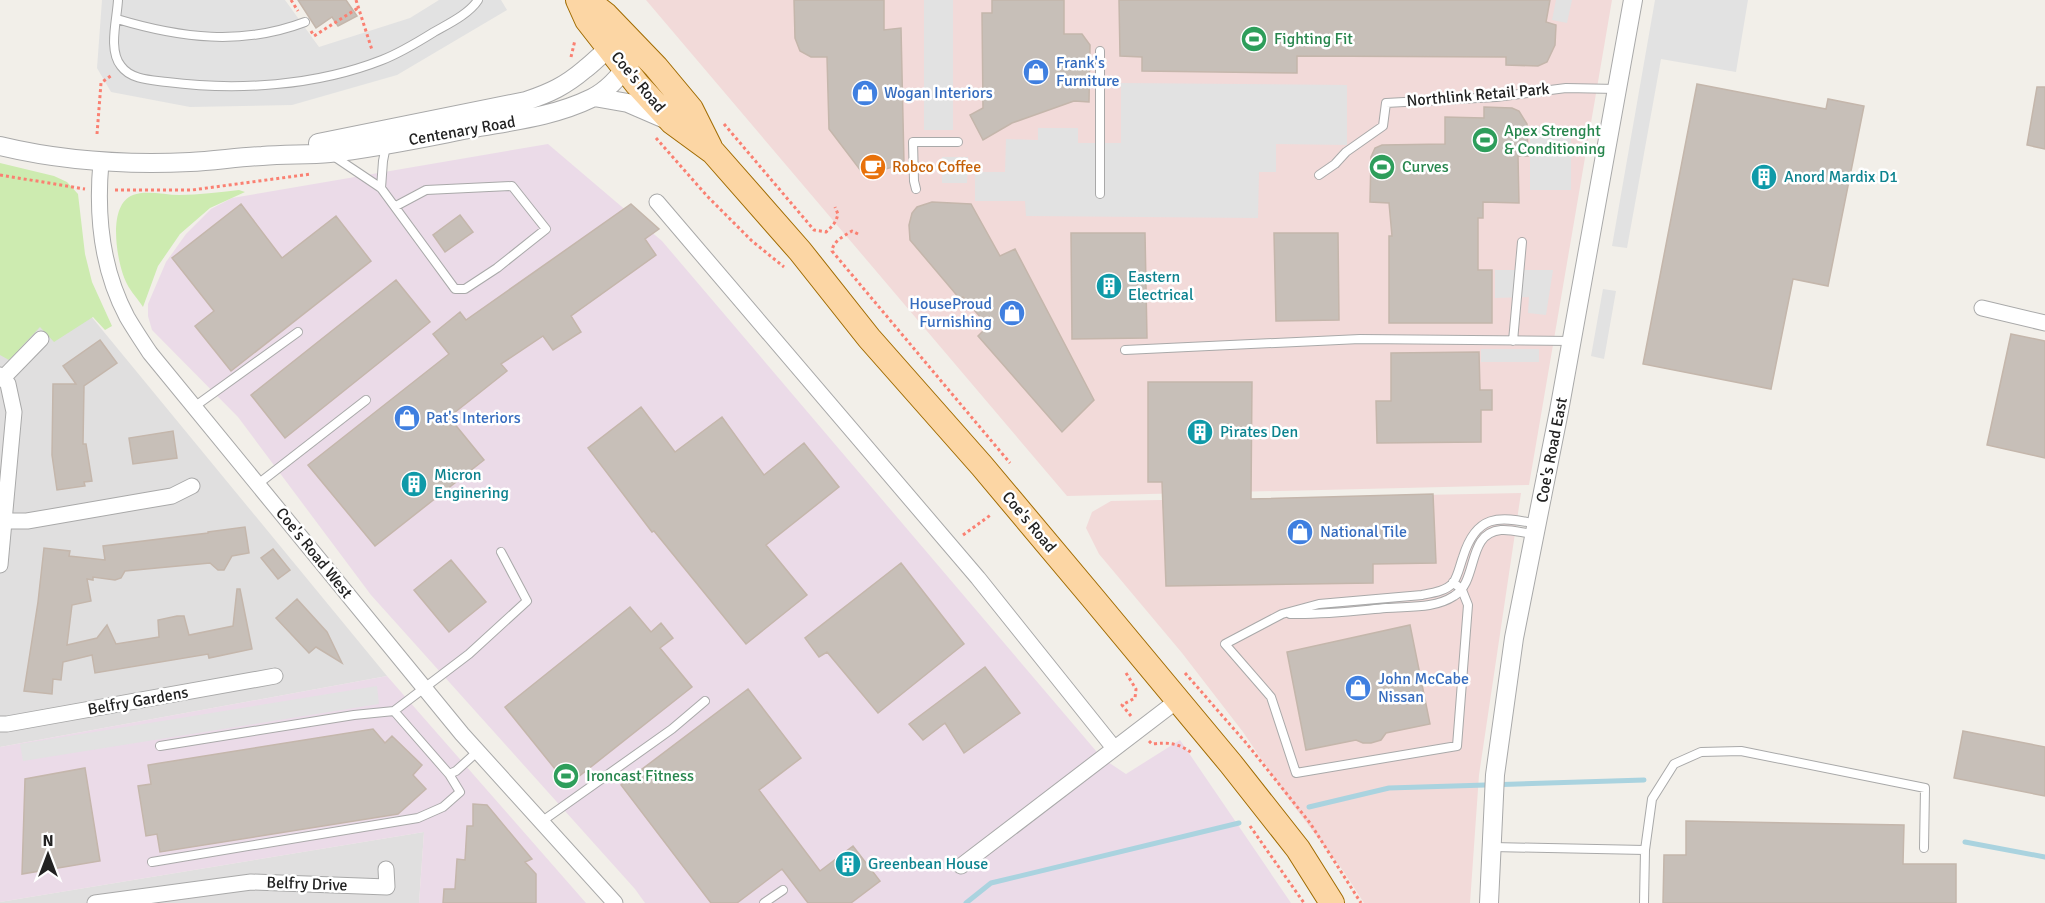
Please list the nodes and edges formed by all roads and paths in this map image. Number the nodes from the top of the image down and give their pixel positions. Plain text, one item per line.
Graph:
1 (118, 0) edge
2 (291, 0) edge
3 (356, 0) edge
4 (478, 0) edge
5 (578, 0) edge
6 (587, 0) edge
7 (1633, 0) edge
8 (358, 8) junction
9 (117, 19) junction
10 (305, 22) junction
11 (575, 38) dead end
12 (625, 50) junction
13 (1100, 51) dead end
14 (571, 57) dead end
15 (375, 62) junction
16 (121, 67) junction
17 (1617, 89) junction
18 (594, 97) junction
19 (721, 121) dead end
20 (672, 122) junction
21 (651, 133) dead end
22 (97, 134) dead end
23 (958, 142) dead end
24 (0, 146) edge
25 (386, 146) junction
26 (713, 152) junction
27 (329, 153) junction
28 (261, 156) junction
29 (101, 162) junction
30 (314, 173) dead end
31 (0, 175) edge
32 (1319, 175) dead end
33 (381, 188) junction
34 (916, 189) dead end
35 (99, 190) junction
36 (1100, 194) dead end
37 (657, 202) dead end
38 (396, 206) junction
39 (835, 207) dead end
40 (1522, 242) dead end
41 (790, 273) dead end
42 (1982, 308) dead end
43 (2045, 323) edge
44 (298, 332) dead end
45 (41, 339) dead end
46 (1513, 341) junction
47 (1572, 341) junction
48 (1125, 350) dead end
49 (2, 376) edge
50 (366, 400) dead end
51 (194, 406) junction
52 (258, 484) junction
53 (192, 486) dead end
54 (986, 506) dead end
55 (4, 521) junction
56 (1536, 529) junction
57 (949, 545) junction
58 (501, 552) dead end
59 (0, 565) edge
60 (1453, 582) junction
61 (1462, 590) junction
62 (1282, 614) junction
63 (1120, 666) dead end
64 (275, 676) dead end
65 (424, 687) junction
66 (1178, 700) junction
67 (705, 701) dead end
68 (394, 711) junction
69 (0, 724) edge
70 (1140, 728) junction
71 (160, 746) dead end
72 (1114, 748) junction
73 (478, 752) junction
74 (1194, 754) dead end
75 (449, 774) junction
76 (1247, 821) dead end
77 (542, 822) junction
78 (1492, 847) junction
79 (1924, 848) dead end
80 (1645, 850) junction
81 (152, 862) dead end
82 (961, 866) dead end
83 (386, 868) dead end
84 (783, 890) dead end
85 (212, 895) edge
86 (95, 903) edge
87 (615, 903) edge
88 (764, 903) edge
89 (1304, 903) edge
90 (1332, 903) edge
91 (1489, 903) edge
92 (1644, 903) edge

1 - 9 lane
2 - 10 path
3 - 8 path
4 - 15 lane
5 - 12 main road, Coe's Road
6 - 12 main road, Coe's Road
7 - 17 street, Coe's Road East
8 - 10 path
8 - 15 path
9 - 10 lane
9 - 16 lane
11 - 14 path
12 - 18 street, Centenary Road
12 - 20 main road, Coe's Road
12 - 26 main road, Coe's Road
12 - 28 street, Centenary Road
13 - 36 lane
15 - 16 lane
16 - 22 path
17 - 32 lane, Northlink Retail Park
17 - 47 street, Coe's Road East
18 - 20 street
18 - 25 street, Centenary Road
19 - 39 path
20 - 26 main road, Coe's Road
21 - 41 path
23 - 34 lane
24 - 29 street, Centenary Road
25 - 27 street, Centenary Road
25 - 33 lane
26 - 66 main road, Coe's Road
27 - 28 street, Centenary Road
27 - 33 lane
28 - 29 street, Centenary Road
29 - 35 street, Coe's Road West
30 - 35 path
31 - 35 path
33 - 38 lane
35 - 51 street, Coe's Road West
37 - 57 street
38 - 38 lane
40 - 46 lane
42 - 43 street
44 - 51 lane
45 - 49 street
46 - 47 lane
46 - 48 lane
47 - 56 street, Coe's Road East
49 - 55 street
50 - 52 lane
51 - 52 street, Coe's Road West
52 - 65 street, Coe's Road West
53 - 55 street
54 - 57 path
55 - 59 street
56 - 60 lane
56 - 61 lane
56 - 78 street, Coe's Road East
57 - 72 street
58 - 65 lane
60 - 61 lane
60 - 62 lane
61 - 62 lane
61 - 62 lane
63 - 70 path
64 - 69 street, Belfry Gardens
65 - 68 lane
65 - 73 street, Coe's Road West
66 - 70 street
66 - 90 main road, Coe's Road
67 - 77 lane
68 - 71 lane
68 - 75 lane
70 - 72 street
70 - 74 path
72 - 82 street
73 - 75 lane
73 - 77 street, Coe's Road West
75 - 81 lane
76 - 89 path
77 - 87 street, Coe's Road West
78 - 80 lane
78 - 91 street, Coe's Road East
79 - 80 lane
80 - 92 lane
83 - 85 street, Belfry Drive
84 - 88 lane
85 - 86 street, Belfry Drive

